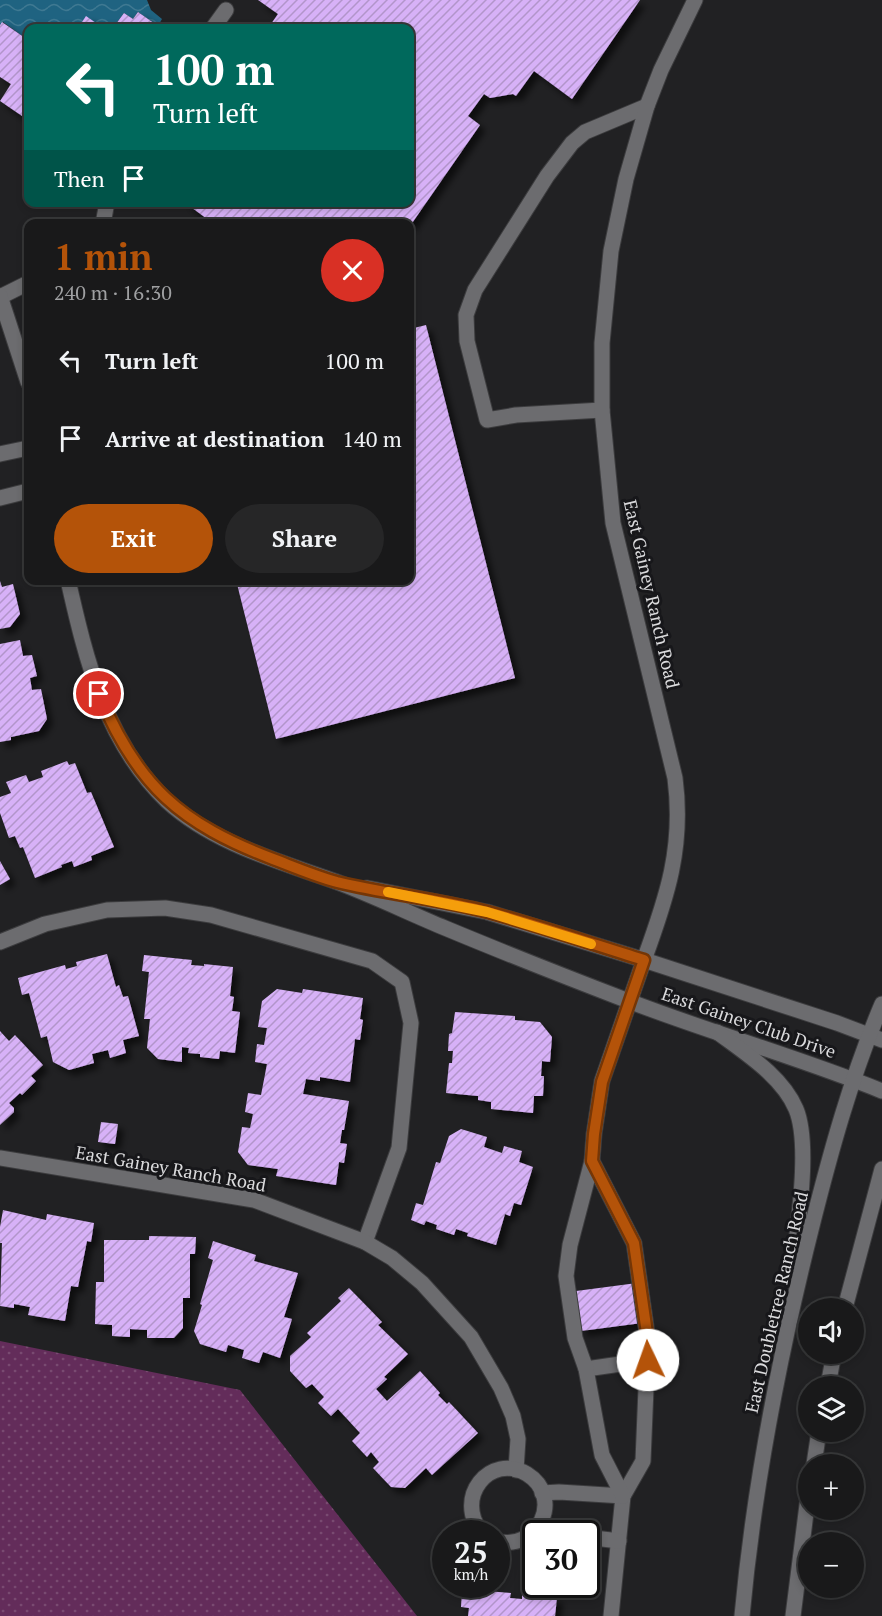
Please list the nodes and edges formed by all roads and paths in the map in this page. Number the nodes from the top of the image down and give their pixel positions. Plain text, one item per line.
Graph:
1 (695, 0) edge
2 (226, 10) dead end
3 (216, 24) edge
4 (647, 106) junction
5 (24, 284) edge
6 (0, 296) edge
7 (24, 370) edge
8 (602, 410) junction
9 (24, 449) edge
10 (0, 454) edge
11 (24, 492) edge
12 (0, 498) edge
13 (69, 585) edge
14 (337, 882) junction
15 (0, 942) edge
16 (644, 960) junction
17 (629, 1001) junction
18 (882, 1004) edge
19 (717, 1032) junction
20 (876, 1037) edge
21 (855, 1080) junction
22 (882, 1091) edge
23 (0, 1158) edge
24 (592, 1161) junction
25 (882, 1169) edge
26 (365, 1242) junction
27 (848, 1298) edge
28 (789, 1318) junction
29 (648, 1360) junction
30 (586, 1369) junction
31 (516, 1470) junction
32 (542, 1493) junction
33 (623, 1496) junction
34 (474, 1520) edge
35 (541, 1520) edge
36 (805, 1520) edge
37 (600, 1539) edge
38 (619, 1541) junction
39 (611, 1616) edge
40 (742, 1616) edge
41 (794, 1616) edge

1 - 4 street, East Gainey Ranch Road
2 - 3 street
4 - 8 street, East Gainey Ranch Road
4 - 8 street
5 - 6 street
6 - 7 street
8 - 16 street, East Gainey Ranch Road
9 - 10 street
11 - 12 street
13 - 14 street, East Gainey Club Drive
14 - 16 street, East Gainey Club Drive
14 - 17 street, East Gainey Club Drive
15 - 26 street
16 - 17 street, East Gainey Ranch Road
16 - 20 street, East Gainey Club Drive
17 - 19 street, East Gainey Club Drive
17 - 24 street, East Gainey Ranch Road
18 - 20 street, East Doubletree Ranch Road
19 - 21 street, East Gainey Club Drive
19 - 28 street
20 - 21 street, East Doubletree Ranch Road
21 - 22 street, East Gainey Club Drive
21 - 28 street, East Doubletree Ranch Road
23 - 26 street, East Gainey Ranch Road
24 - 29 street
24 - 30 street, East Gainey Ranch Road
25 - 27 street
26 - 31 street, East Gainey Ranch Road
28 - 40 street, East Doubletree Ranch Road
29 - 30 street
29 - 33 street
30 - 33 street, East Gainey Ranch Road
31 - 32 street
31 - 34 street
32 - 33 street
32 - 35 street
33 - 38 street
36 - 41 street
37 - 38 street
38 - 39 street

